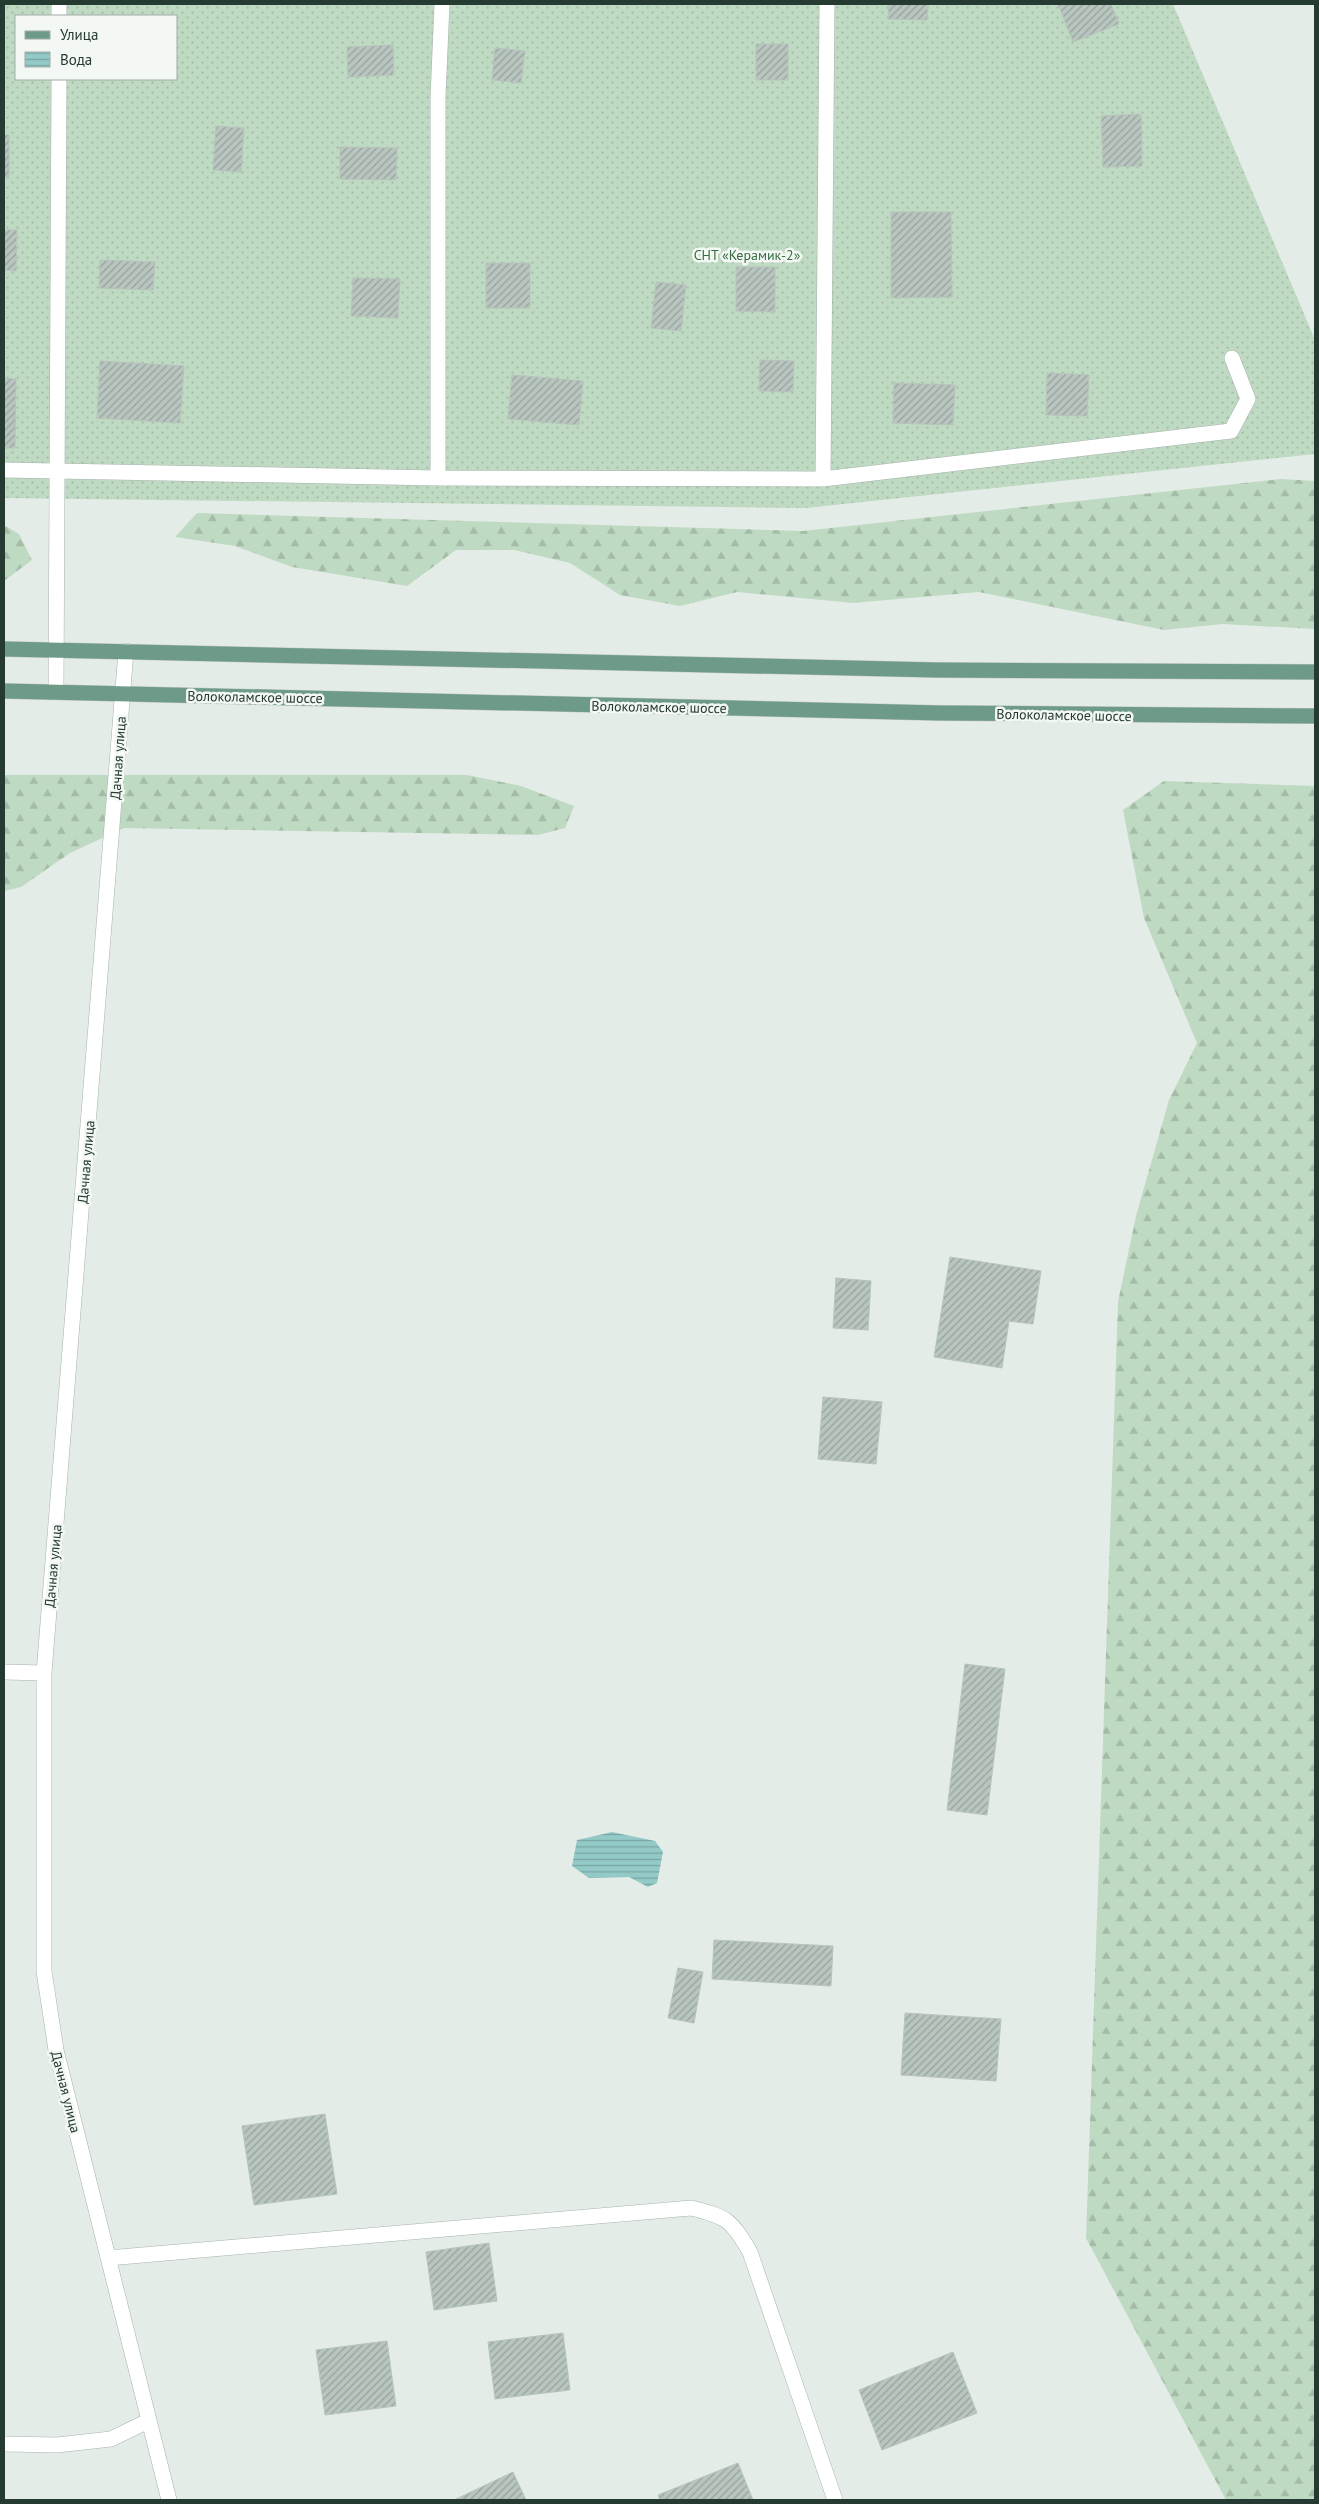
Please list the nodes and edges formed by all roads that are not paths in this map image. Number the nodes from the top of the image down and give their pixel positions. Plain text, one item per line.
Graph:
1 (442, 4) edge
2 (828, 4) edge
3 (58, 80) edge
4 (1232, 358) dead end
5 (4, 470) edge
6 (57, 471) junction
7 (438, 478) junction
8 (823, 479) junction
9 (4, 649) edge
10 (56, 650) junction
11 (126, 651) junction
12 (1315, 672) edge
13 (4, 691) edge
14 (56, 692) junction
15 (123, 694) junction
16 (1315, 716) edge
17 (4, 1672) edge
18 (44, 1673) junction
19 (108, 2258) junction
20 (148, 2421) junction
21 (4, 2444) edge
22 (169, 2500) edge
23 (835, 2500) edge

1 - 7 street
2 - 8 street
3 - 6 street
4 - 8 street
5 - 6 street
6 - 7 street
6 - 10 street
7 - 8 street
9 - 10 main road
10 - 11 main road
10 - 14 street
11 - 12 main road
11 - 15 street, Дачная улица
13 - 14 main road, Волоколамское шоссе
14 - 15 main road, Волоколамское шоссе
15 - 16 main road, Волоколамское шоссе
15 - 18 street, Дачная улица
17 - 18 street
18 - 19 street, Дачная улица
19 - 20 street, Дачная улица
19 - 23 street
20 - 21 street
20 - 22 street, Дачная улица

